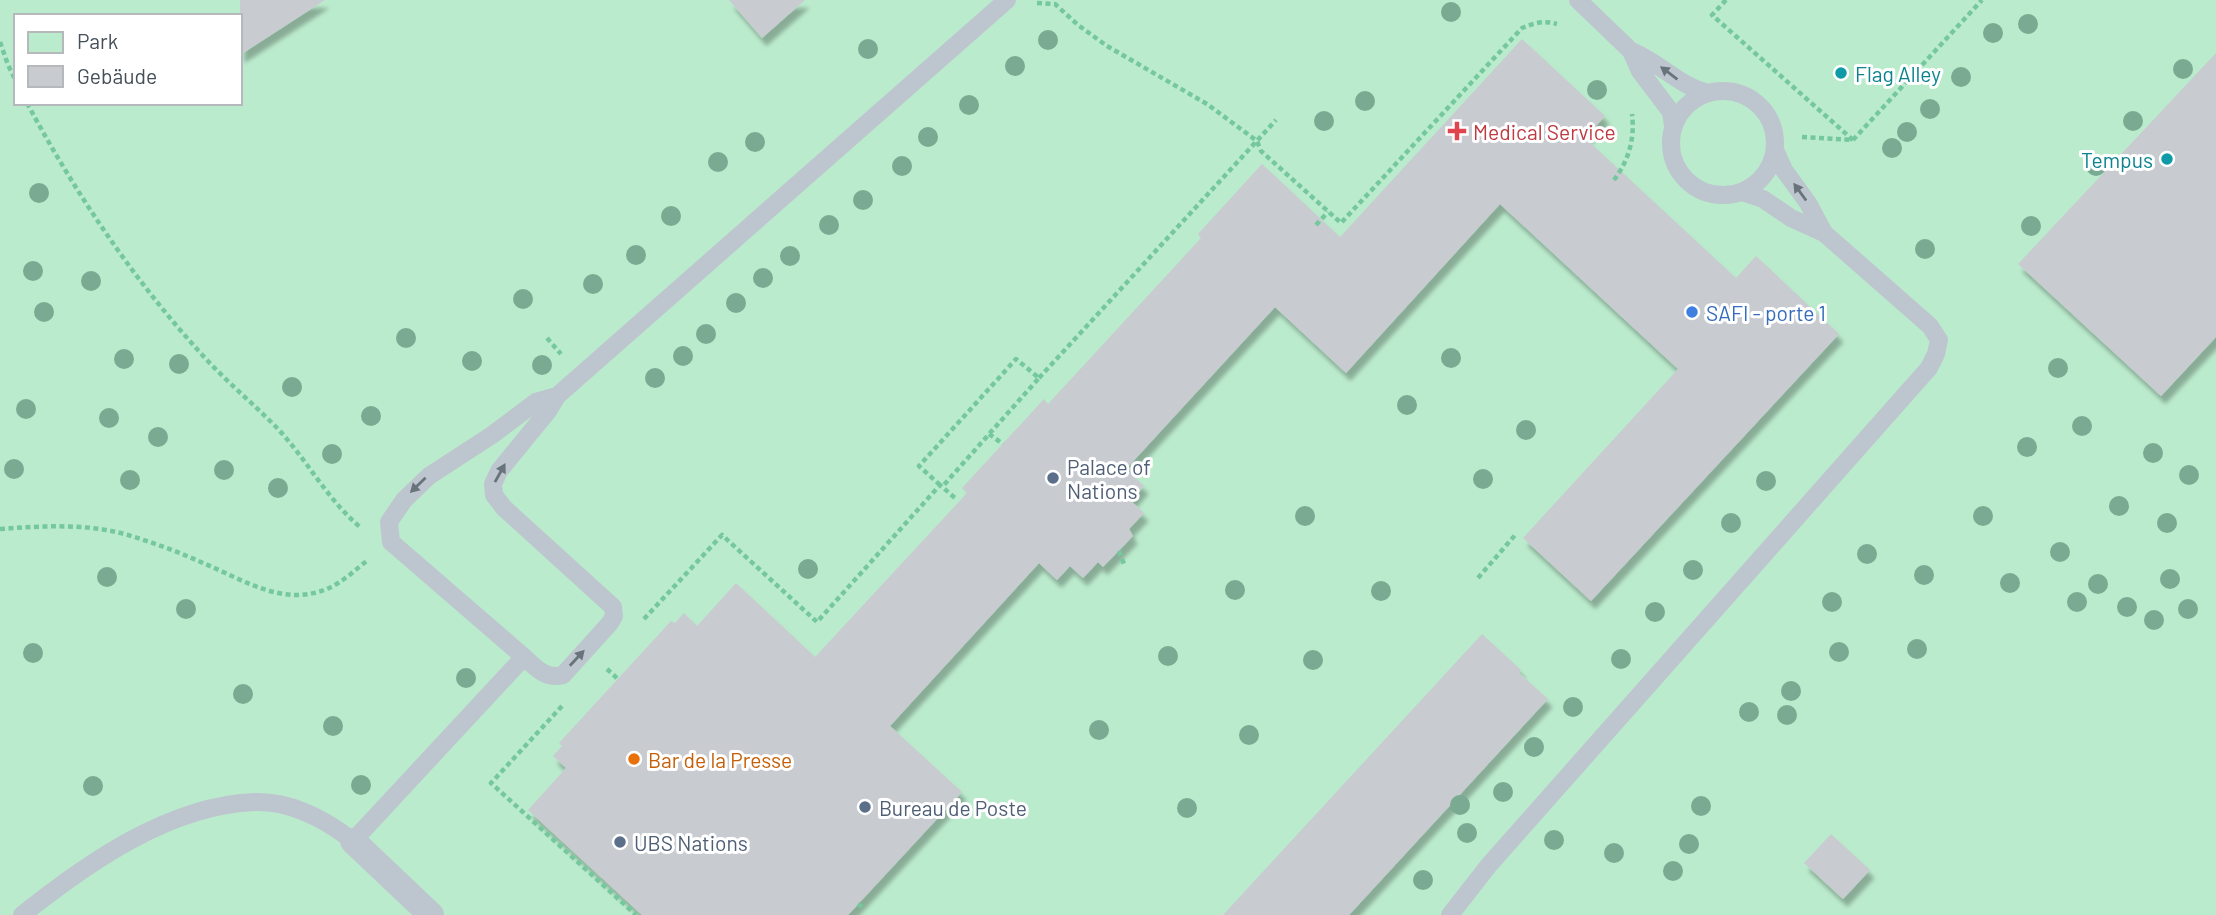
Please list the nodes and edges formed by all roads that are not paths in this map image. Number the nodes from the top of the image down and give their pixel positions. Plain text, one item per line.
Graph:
1 (1007, 0) edge
2 (1578, 0) edge
3 (1631, 51) junction
4 (1708, 93) junction
5 (1673, 125) junction
6 (1775, 143) junction
7 (1742, 192) junction
8 (1824, 233) junction
9 (557, 396) junction
10 (524, 657) junction
11 (353, 841) junction
12 (22, 915) edge
13 (431, 915) edge
14 (1450, 915) edge

1 - 9 lane
2 - 3 lane
4 -> 3 lane
3 - 5 lane
4 - 5 lane
4 - 6 lane
5 - 7 lane
6 - 7 lane
8 -> 6 lane
7 - 8 lane
8 - 14 lane
9 -> 10 lane
10 -> 9 lane
10 - 11 lane
11 - 12 lane
11 - 13 street

